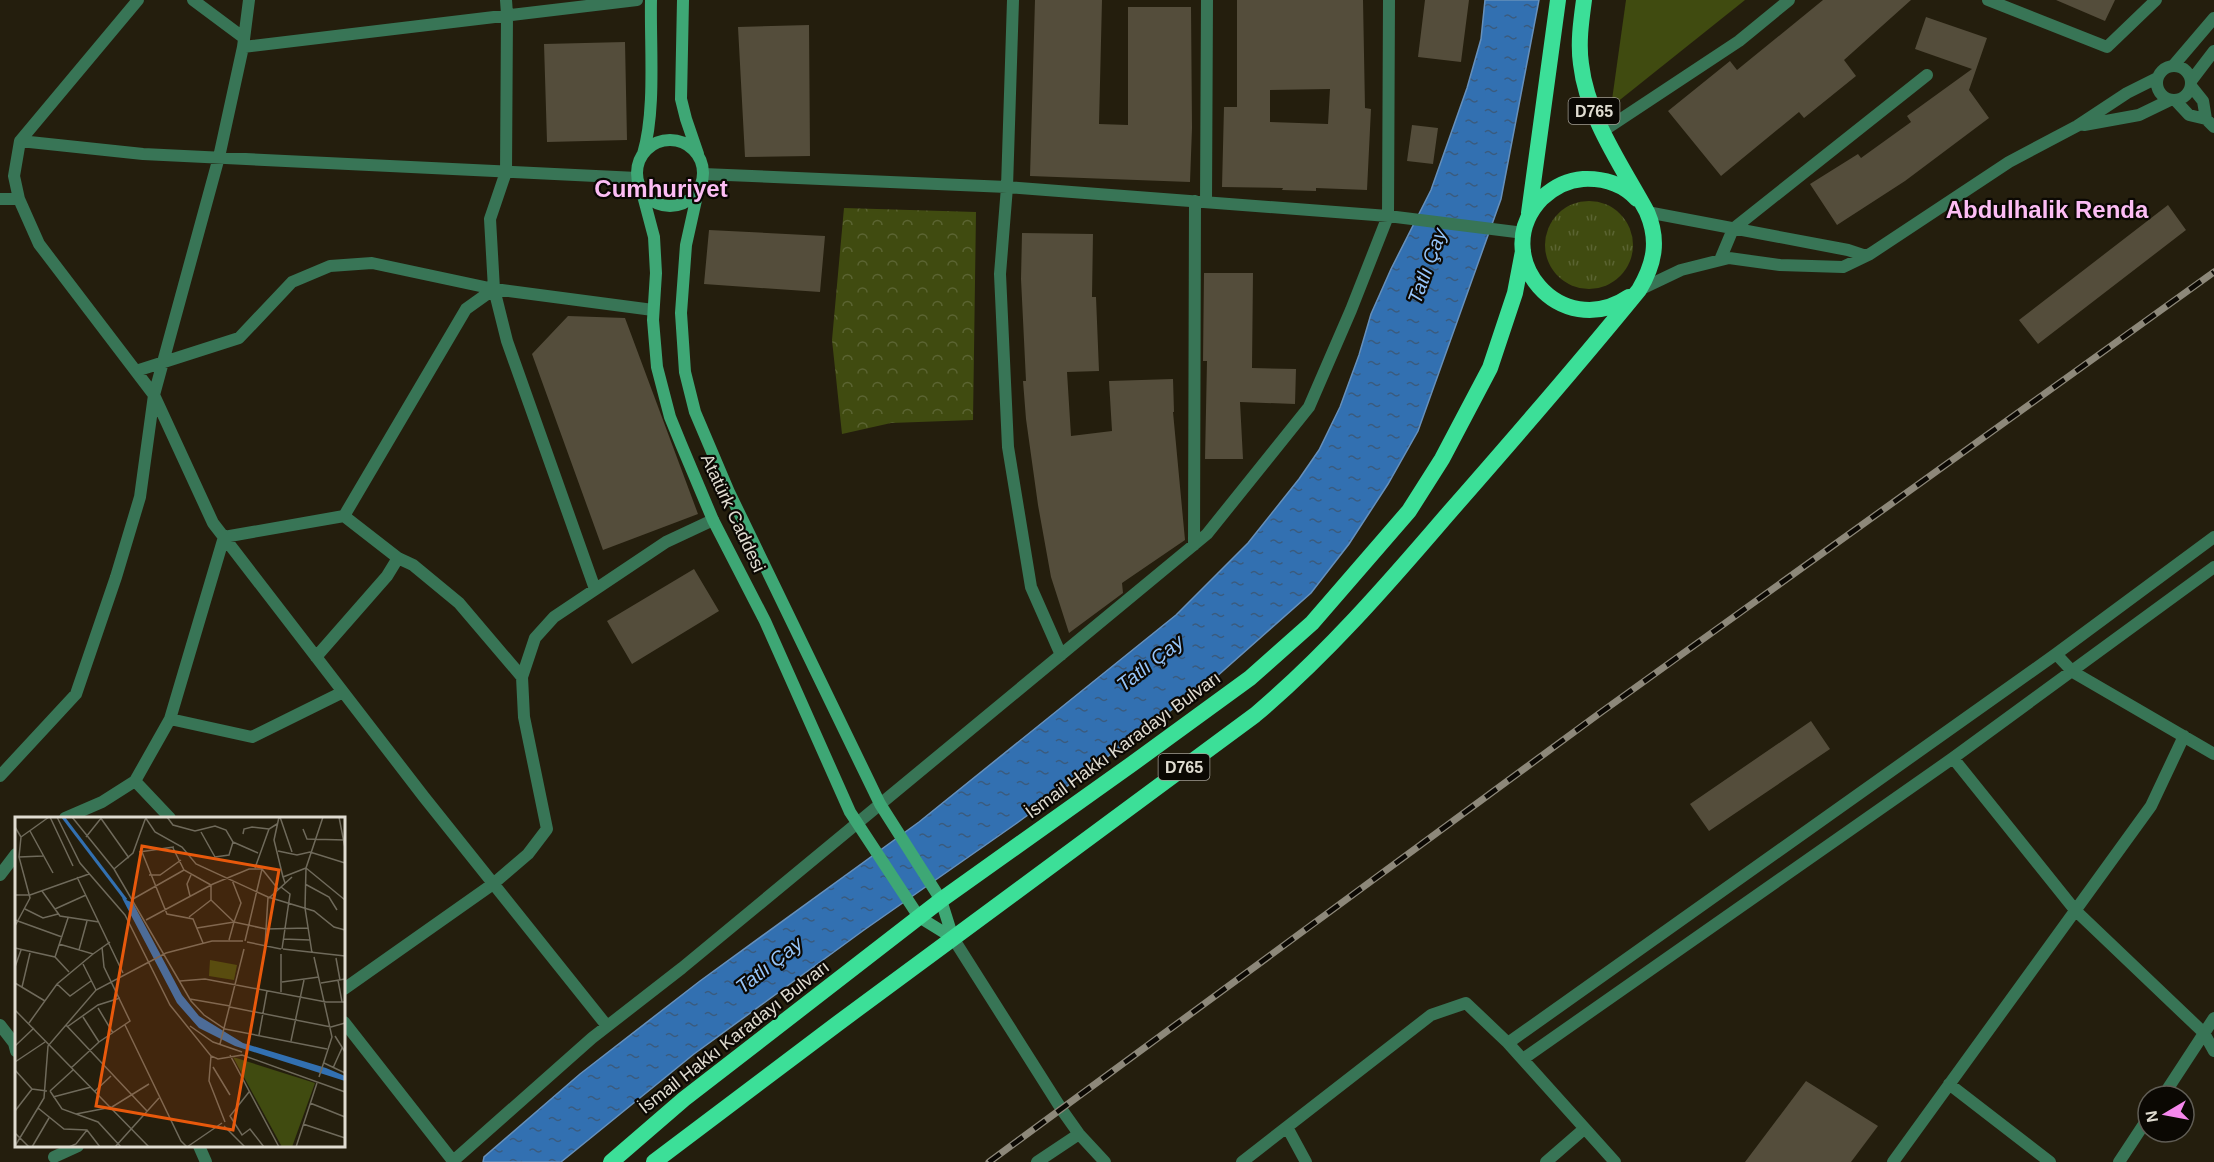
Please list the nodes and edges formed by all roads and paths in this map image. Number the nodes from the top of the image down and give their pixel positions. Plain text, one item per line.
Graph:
1 (138, 0) edge
2 (193, 0) edge
3 (249, 0) edge
4 (506, 0) edge
5 (637, 0) edge
6 (651, 0) edge
7 (683, 0) edge
8 (1013, 0) edge
9 (1207, 0) edge
10 (1389, 0) edge
11 (1558, 0) edge
12 (1584, 0) edge
13 (1789, 0) edge
14 (1988, 0) edge
15 (2156, 0) edge
16 (507, 14) junction
17 (2214, 18) edge
18 (244, 43) junction
19 (2214, 51) edge
20 (2173, 66) junction
21 (1927, 75) dead end
22 (2157, 78) junction
23 (2191, 83) junction
24 (2173, 100) junction
25 (2211, 124) edge
26 (2077, 126) junction
27 (1603, 130) junction
28 (20, 141) junction
29 (643, 154) junction
30 (219, 157) junction
31 (699, 158) junction
32 (506, 172) junction
33 (703, 174) junction
34 (639, 183) junction
35 (1007, 187) junction
36 (698, 191) junction
37 (0, 199) edge
38 (19, 199) junction
39 (1200, 202) junction
40 (1647, 212) junction
41 (1388, 216) junction
42 (1526, 226) junction
43 (1733, 229) junction
44 (1523, 251) junction
45 (1866, 256) junction
46 (1720, 260) junction
47 (494, 289) junction
48 (1639, 290) junction
49 (653, 310) junction
50 (162, 363) junction
51 (136, 371) junction
52 (154, 395) junction
53 (344, 516) junction
54 (714, 520) junction
55 (224, 537) junction
56 (2214, 537) edge
57 (1194, 545) junction
58 (398, 558) junction
59 (2214, 567) edge
60 (595, 589) junction
61 (2056, 654) junction
62 (1061, 655) junction
63 (316, 657) junction
64 (2073, 672) junction
65 (522, 677) junction
66 (343, 692) junction
67 (170, 719) junction
68 (2184, 736) junction
69 (2214, 754) edge
70 (1953, 758) junction
71 (0, 776) edge
72 (135, 781) junction
73 (880, 804) junction
74 (70, 817) edge
75 (168, 817) edge
76 (861, 828) junction
77 (15, 855) edge
78 (0, 876) edge
79 (493, 884) junction
80 (941, 900) junction
81 (2075, 910) junction
82 (919, 917) junction
83 (953, 938) junction
84 (345, 988) edge
85 (2214, 1018) edge
86 (345, 1023) edge
87 (0, 1025) edge
88 (607, 1026) junction
89 (2204, 1033) junction
90 (1508, 1043) junction
91 (15, 1048) edge
92 (2214, 1051) edge
93 (1522, 1059) junction
94 (1949, 1084) junction
95 (2171, 1084) edge
96 (1287, 1127) junction
97 (1584, 1129) junction
98 (1079, 1134) junction
99 (2136, 1136) edge
100 (75, 1147) edge
101 (199, 1147) edge
102 (52, 1155) edge
103 (453, 1161) edge
104 (206, 1162) edge
105 (611, 1162) edge
106 (654, 1162) edge
107 (1037, 1162) edge
108 (1105, 1162) edge
109 (1242, 1162) edge
110 (1306, 1162) edge
111 (1546, 1162) edge
112 (1616, 1162) edge
113 (1893, 1162) edge
114 (2050, 1162) edge
115 (2119, 1162) edge

1 - 28 street
2 - 18 street
3 - 18 street
4 - 16 street
5 - 16 street
6 - 29 main road
7 - 31 main road
8 - 35 street
9 - 39 street
10 - 41 street
11 - 42 highway, D765
12 - 27 highway, D765
13 - 27 street
14 - 15 street
16 - 18 street
16 - 32 street
17 - 20 street
18 - 30 street
19 - 23 street
20 - 22 street
20 - 23 street
21 - 43 street
22 - 24 street
22 - 26 street
23 - 24 street
23 - 25 street
24 - 25 street
24 - 26 street
26 - 45 street
27 - 40 highway, D765
28 - 30 street
28 - 38 street
29 - 31 main road
29 - 34 main road
30 - 32 street
30 - 50 street
31 - 33 main road
32 - 34 street
32 - 47 street
33 - 35 street
33 - 36 main road
34 - 36 main road
34 - 49 main road, Atatürk Caddesi
35 - 39 street
35 - 62 street
36 - 73 main road, Atatürk Caddesi
37 - 38 street
38 - 51 street
39 - 41 street
39 - 57 street
40 - 42 highway
40 - 43 street
40 - 48 highway
41 - 42 street
41 - 57 street
42 - 44 highway
43 - 45 street
43 - 46 street
44 - 48 highway
44 - 80 highway, İsmail Hakkı Karadayı Bulvarı / D765
45 - 46 street
46 - 48 street
47 - 49 street
47 - 50 street
47 - 53 street
47 - 60 street
48 - 83 highway, D765
49 - 54 main road, Atatürk Caddesi
50 - 51 street
50 - 52 street
51 - 52 street
52 - 55 street
52 - 71 street
53 - 55 street
53 - 58 street
54 - 60 street
54 - 76 main road, Atatürk Caddesi
55 - 63 street
55 - 67 street
56 - 61 street
57 - 62 street
58 - 63 street
58 - 65 street
59 - 64 street
60 - 65 street
61 - 64 street
61 - 90 street
62 - 73 street
63 - 66 street
64 - 68 street
64 - 70 street
65 - 79 street
66 - 67 street
66 - 79 street
67 - 72 street
68 - 69 street
68 - 81 street
70 - 81 street
70 - 93 street
72 - 74 street
72 - 75 street
73 - 76 street
73 - 80 main road, Atatürk Caddesi
76 - 82 main road, Atatürk Caddesi
76 - 88 street
77 - 78 street
79 - 84 street
79 - 88 street
80 - 82 highway, İsmail Hakkı Karadayı Bulvarı / D765
80 - 83 main road, Atatürk Caddesi
81 - 89 street
81 - 94 street
82 - 83 main road
82 - 105 highway, İsmail Hakkı Karadayı Bulvarı / D765
83 - 98 street
83 - 106 highway, D765
85 - 89 street
86 - 103 street
87 - 91 street
88 - 103 street
89 - 92 street
89 - 95 street
90 - 93 street
90 - 96 street
93 - 97 street
94 - 113 street
94 - 114 street
96 - 109 street
96 - 110 street
97 - 111 street
97 - 112 street
98 - 107 street
98 - 108 street
99 - 115 street
100 - 102 street
101 - 104 street

